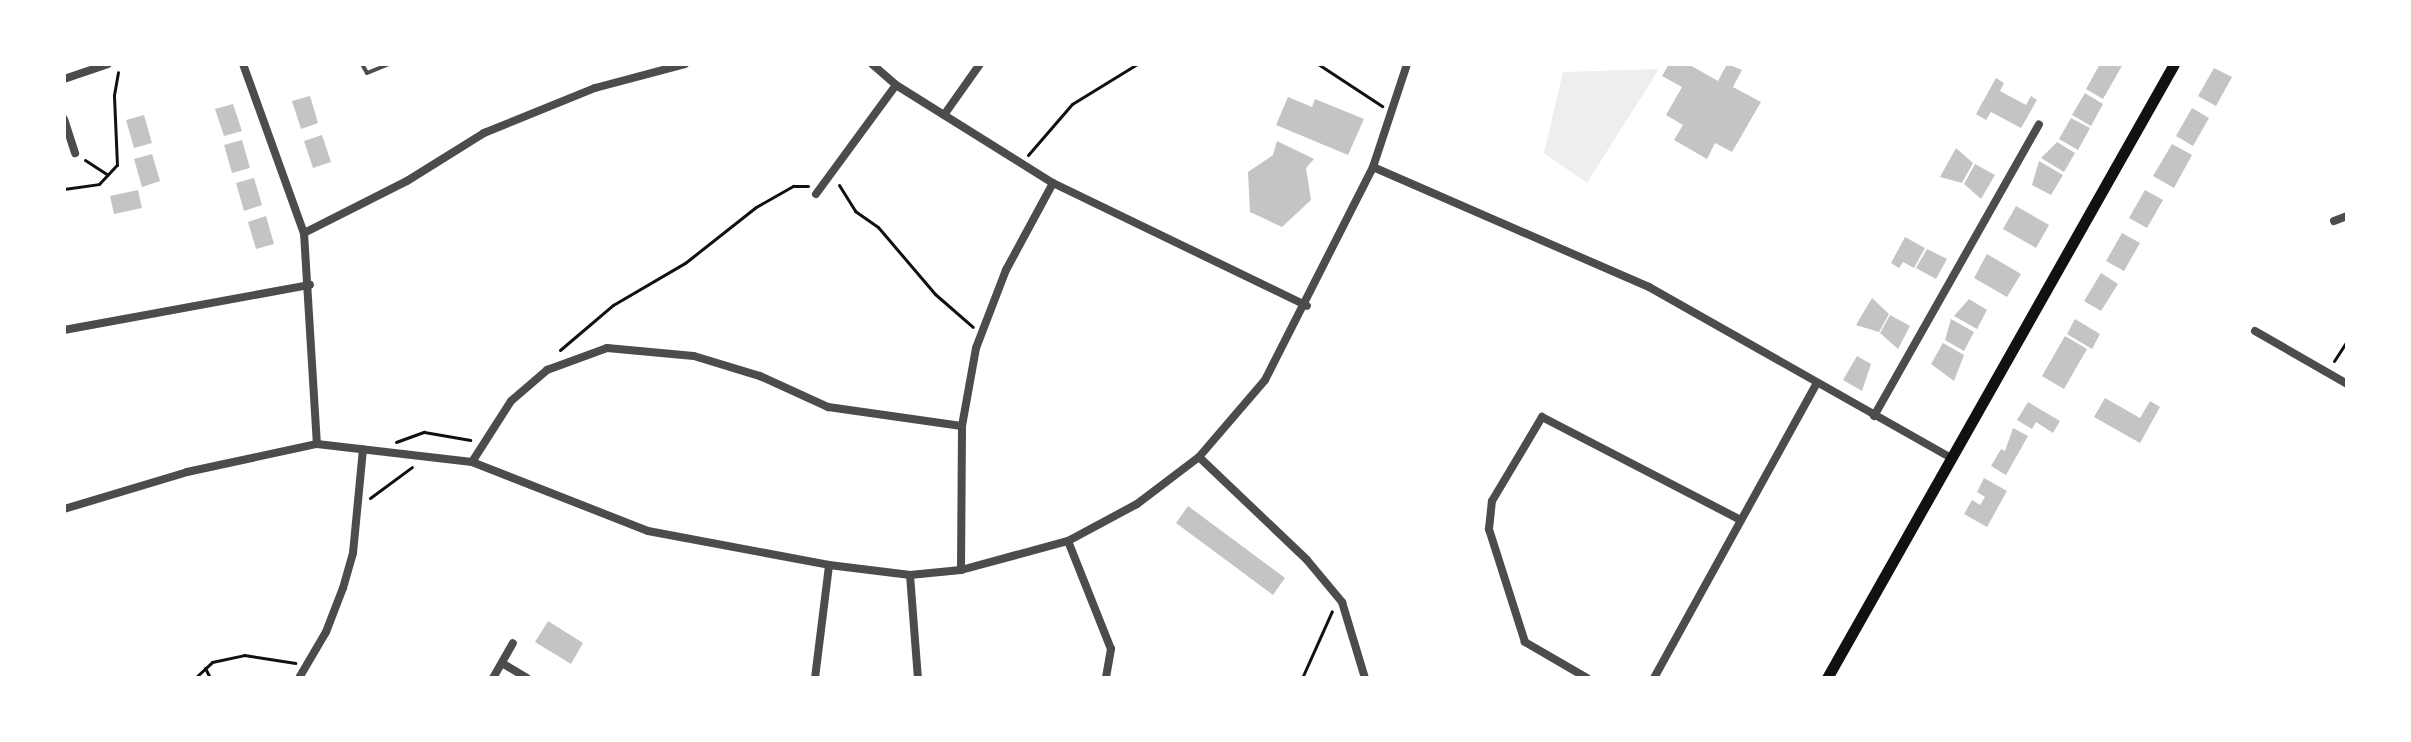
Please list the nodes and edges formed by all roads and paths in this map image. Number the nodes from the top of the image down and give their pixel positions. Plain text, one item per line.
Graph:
1 (108, 64) edge
2 (120, 64) edge
3 (243, 64) edge
4 (362, 64) edge
5 (389, 64) edge
6 (685, 64) edge
7 (872, 64) edge
8 (980, 64) edge
9 (1137, 64) edge
10 (1318, 64) edge
11 (1407, 64) edge
12 (2174, 64) edge
13 (64, 79) edge
14 (896, 85) junction
15 (1393, 113) junction
16 (944, 115) junction
17 (64, 119) edge
18 (2039, 124) dead end
19 (75, 153) joint
20 (1023, 164) junction
21 (1373, 167) junction
22 (832, 173) junction
23 (108, 175) junction
24 (1053, 183) junction
25 (64, 189) edge
26 (818, 191) joint
27 (2347, 216) edge
28 (2334, 221) dead end
29 (304, 233) junction
30 (310, 285) junction
31 (1307, 306) junction
32 (64, 330) edge
33 (2255, 331) dead end
34 (982, 334) junction
35 (2347, 341) edge
36 (547, 370) junction
37 (2326, 372) junction
38 (1817, 383) junction
39 (2347, 384) edge
40 (1874, 416) junction
41 (962, 426) junction
42 (317, 444) junction
43 (483, 445) junction
44 (363, 449) junction
45 (384, 452) junction
46 (425, 457) junction
47 (1199, 457) junction
48 (1950, 457) junction
49 (472, 462) junction
50 (357, 508) junction
51 (64, 509) edge
52 (1741, 520) junction
53 (1068, 541) junction
54 (829, 565) junction
55 (961, 570) junction
56 (910, 575) junction
57 (1336, 600) dead end
58 (513, 643) dead end
59 (502, 663) junction
60 (306, 666) junction
61 (205, 668) junction
62 (195, 678) edge
63 (210, 678) edge
64 (299, 678) edge
65 (493, 678) edge
66 (527, 678) edge
67 (815, 678) edge
68 (918, 678) edge
69 (1106, 678) edge
70 (1302, 678) edge
71 (1365, 678) edge
72 (1587, 678) edge
73 (1654, 678) edge
74 (1827, 678) edge

1 - 13 street
2 - 23 path
3 - 29 street
4 - 5 lane
6 - 29 street
7 - 14 street
8 - 16 street
9 - 20 path
10 - 15 path
11 - 15 street
12 - 48 main road
14 - 16 street
14 - 22 street
15 - 21 street
16 - 20 street
17 - 19 street
18 - 40 street
19 - 23 path
20 - 24 street
21 - 31 street
21 - 38 street
22 - 26 street
22 - 34 path
23 - 25 path
24 - 31 street
24 - 34 street
26 - 36 path
27 - 28 street
29 - 30 street
30 - 32 street
30 - 42 street
31 - 47 street
33 - 37 street
34 - 41 street
35 - 37 path
36 - 41 street
36 - 43 street
37 - 39 street
38 - 40 street
38 - 52 street
40 - 48 street
41 - 55 street
42 - 44 street
42 - 51 street
43 - 45 path
43 - 49 street
44 - 45 street
44 - 50 street
45 - 46 street
46 - 49 street
46 - 50 path
47 - 53 street
47 - 71 street
48 - 74 main road
49 - 54 street
50 - 60 street
52 - 72 street
52 - 73 street
53 - 55 street
53 - 69 street
54 - 56 street
54 - 67 street
55 - 56 street
56 - 68 street
57 - 70 path
58 - 59 street
59 - 65 street
59 - 66 street
60 - 61 path
60 - 64 street
61 - 62 path
61 - 63 path

